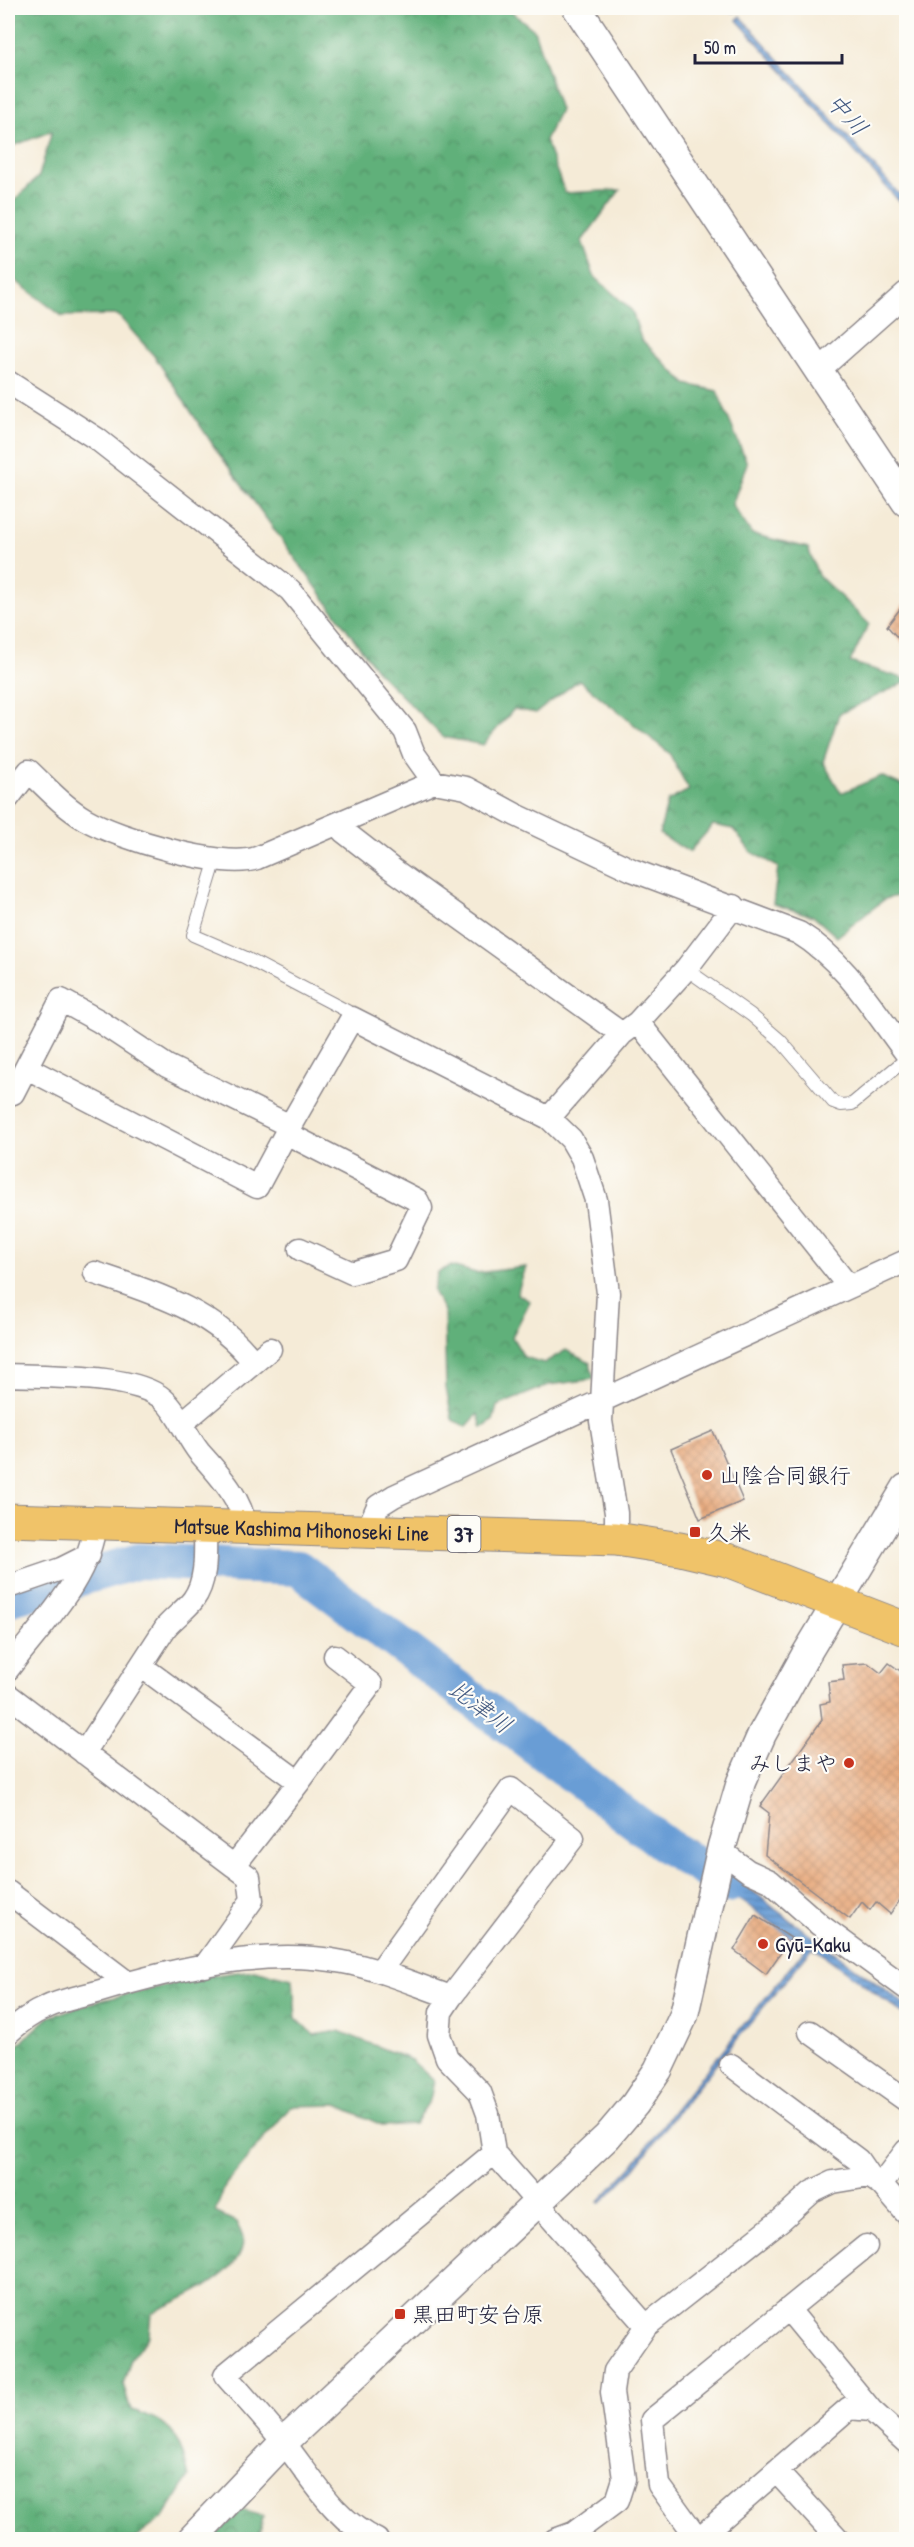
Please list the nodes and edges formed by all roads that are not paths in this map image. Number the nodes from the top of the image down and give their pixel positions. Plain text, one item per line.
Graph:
1 (577, 8) edge
2 (906, 293) edge
3 (818, 371) junction
4 (8, 382) edge
5 (906, 502) edge
6 (434, 782) junction
7 (8, 798) edge
8 (341, 823) junction
9 (216, 859) junction
10 (734, 906) junction
11 (686, 969) junction
12 (352, 1018) junction
13 (630, 1028) junction
14 (906, 1053) edge
15 (906, 1059) edge
16 (27, 1068) junction
17 (13, 1094) dead end
18 (549, 1118) junction
19 (288, 1129) junction
20 (300, 1249) dead end
21 (906, 1261) edge
22 (95, 1273) dead end
23 (849, 1287) junction
24 (8, 1375) edge
25 (603, 1401) junction
26 (182, 1424) junction
27 (906, 1488) edge
28 (8, 1520) edge
29 (95, 1523) junction
30 (246, 1528) junction
31 (367, 1531) junction
32 (616, 1539) junction
33 (205, 1551) junction
34 (86, 1560) junction
35 (8, 1587) edge
36 (838, 1603) junction
37 (906, 1629) edge
38 (335, 1656) dead end
39 (141, 1666) junction
40 (8, 1669) edge
41 (8, 1695) edge
42 (84, 1753) junction
43 (299, 1782) junction
44 (721, 1852) junction
45 (234, 1866) junction
46 (8, 1892) edge
47 (205, 1966) junction
48 (380, 1971) junction
49 (128, 1983) junction
50 (906, 1988) edge
51 (451, 1996) junction
52 (810, 2032) dead end
53 (8, 2034) edge
54 (732, 2066) dead end
55 (906, 2100) edge
56 (906, 2151) edge
57 (494, 2153) junction
58 (875, 2180) junction
59 (539, 2202) junction
60 (906, 2213) edge
61 (866, 2246) dead end
62 (788, 2309) junction
63 (646, 2326) junction
64 (871, 2410) junction
65 (284, 2442) junction
66 (906, 2442) edge
67 (776, 2471) junction
68 (698, 2539) edge
69 (191, 2540) edge
70 (377, 2540) edge
71 (555, 2540) edge
72 (839, 2540) edge

1 - 3 street
2 - 3 street
3 - 5 street
4 - 6 street
6 - 8 street
6 - 10 street
7 - 9 street
8 - 9 street
8 - 13 street
9 - 12 lane
10 - 11 street
10 - 14 street
11 - 13 street
11 - 15 lane
12 - 18 street
12 - 19 street
13 - 18 street
13 - 23 street
16 - 17 street
16 - 19 street
16 - 19 street
18 - 25 street
19 - 20 street
21 - 23 street
22 - 26 street
23 - 25 street
24 - 26 street
25 - 31 street
25 - 32 street
26 - 30 street
27 - 36 street
28 - 29 main road, Matsue Kashima Mihonoseki Line / 37
29 - 33 main road, Matsue Kashima Mihonoseki Line / 37
29 - 34 street
30 - 31 main road, Matsue Kashima Mihonoseki Line / 37
30 - 33 main road, Matsue Kashima Mihonoseki Line / 37
31 - 32 main road, Matsue Kashima Mihonoseki Line / 37
32 - 36 main road, Matsue Kashima Mihonoseki Line / 37
33 - 39 street
34 - 35 street
34 - 40 street
36 - 37 main road, Matsue Kashima Mihonoseki Line / 37
36 - 44 street
38 - 43 street
39 - 42 street
39 - 43 street
41 - 42 street
42 - 45 street
43 - 45 street
44 - 50 street
44 - 59 street
45 - 47 street
46 - 49 street
47 - 48 street
47 - 49 street
48 - 51 street
48 - 51 street
49 - 53 street
51 - 57 street
52 - 55 street
54 - 58 street
56 - 58 street
57 - 59 street
57 - 65 street
58 - 60 street
58 - 63 street
59 - 63 street
59 - 65 street
61 - 62 street
62 - 64 street
62 - 68 street
63 - 71 street
64 - 66 street
64 - 67 street
65 - 69 street
65 - 70 street
67 - 68 street
67 - 72 street

